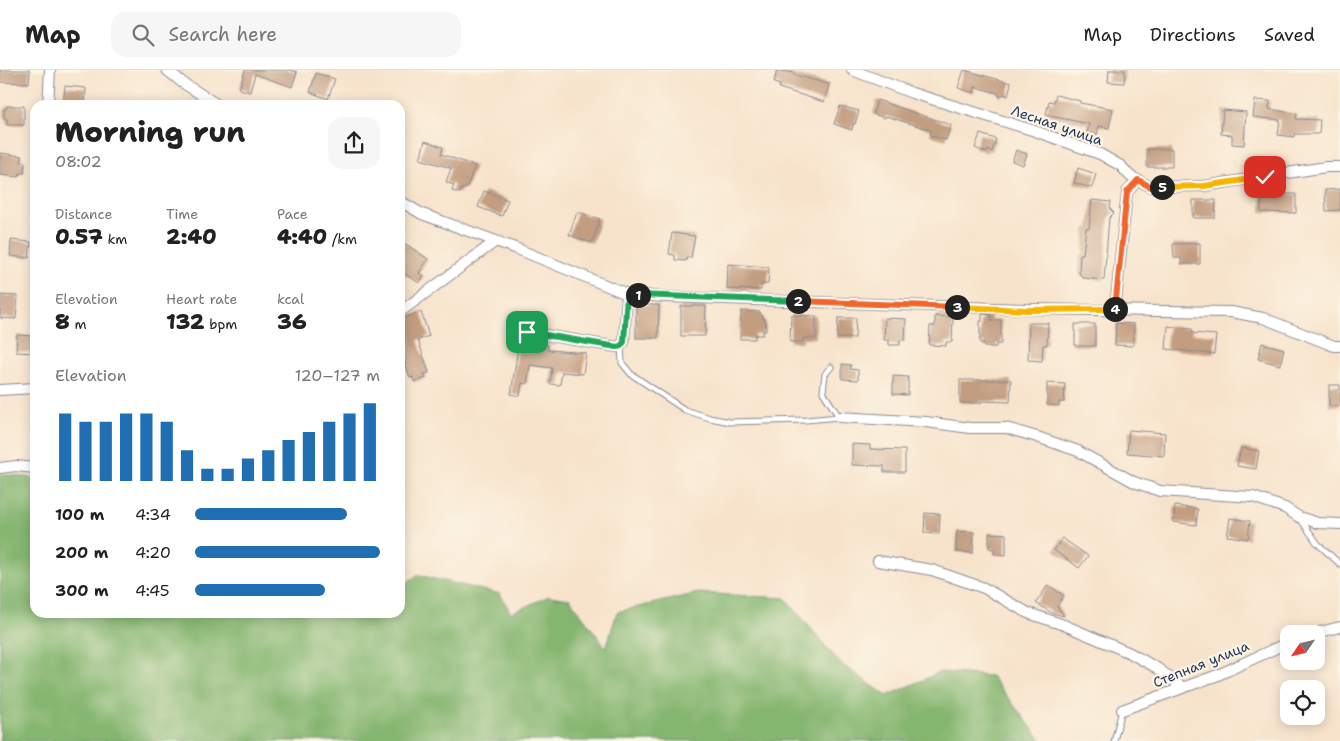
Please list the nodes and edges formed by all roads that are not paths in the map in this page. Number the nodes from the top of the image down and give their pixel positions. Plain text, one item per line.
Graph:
1 (50, 70) edge
2 (167, 70) edge
3 (852, 70) edge
4 (48, 100) edge
5 (210, 100) edge
6 (1340, 167) edge
7 (1138, 180) junction
8 (405, 204) edge
9 (496, 241) junction
10 (627, 294) junction
11 (405, 308) edge
12 (1115, 310) junction
13 (527, 332) dead end
14 (621, 346) junction
15 (1340, 346) edge
16 (832, 367) dead end
17 (30, 388) edge
18 (0, 390) edge
19 (839, 417) junction
20 (30, 467) edge
21 (0, 468) edge
22 (1299, 517) junction
23 (1340, 524) edge
24 (878, 561) dead end
25 (1340, 564) edge
26 (1340, 627) edge
27 (1325, 631) edge
28 (1280, 646) edge
29 (1182, 687) junction
30 (1122, 710) joint
31 (1114, 741) edge

1 - 4 street
2 - 5 street
3 - 7 street, Лесная улица
6 - 7 street, Лесная улица
7 - 12 street
8 - 9 street
9 - 10 street
9 - 11 street
10 - 12 street
10 - 14 street
12 - 15 street
13 - 14 street
14 - 19 lane
16 - 19 lane
17 - 18 street
19 - 22 street
20 - 21 street
22 - 23 street
22 - 25 lane
24 - 29 street
26 - 27 street
28 - 29 street, Степная улица
29 - 30 street, Степная улица
30 - 31 lane

